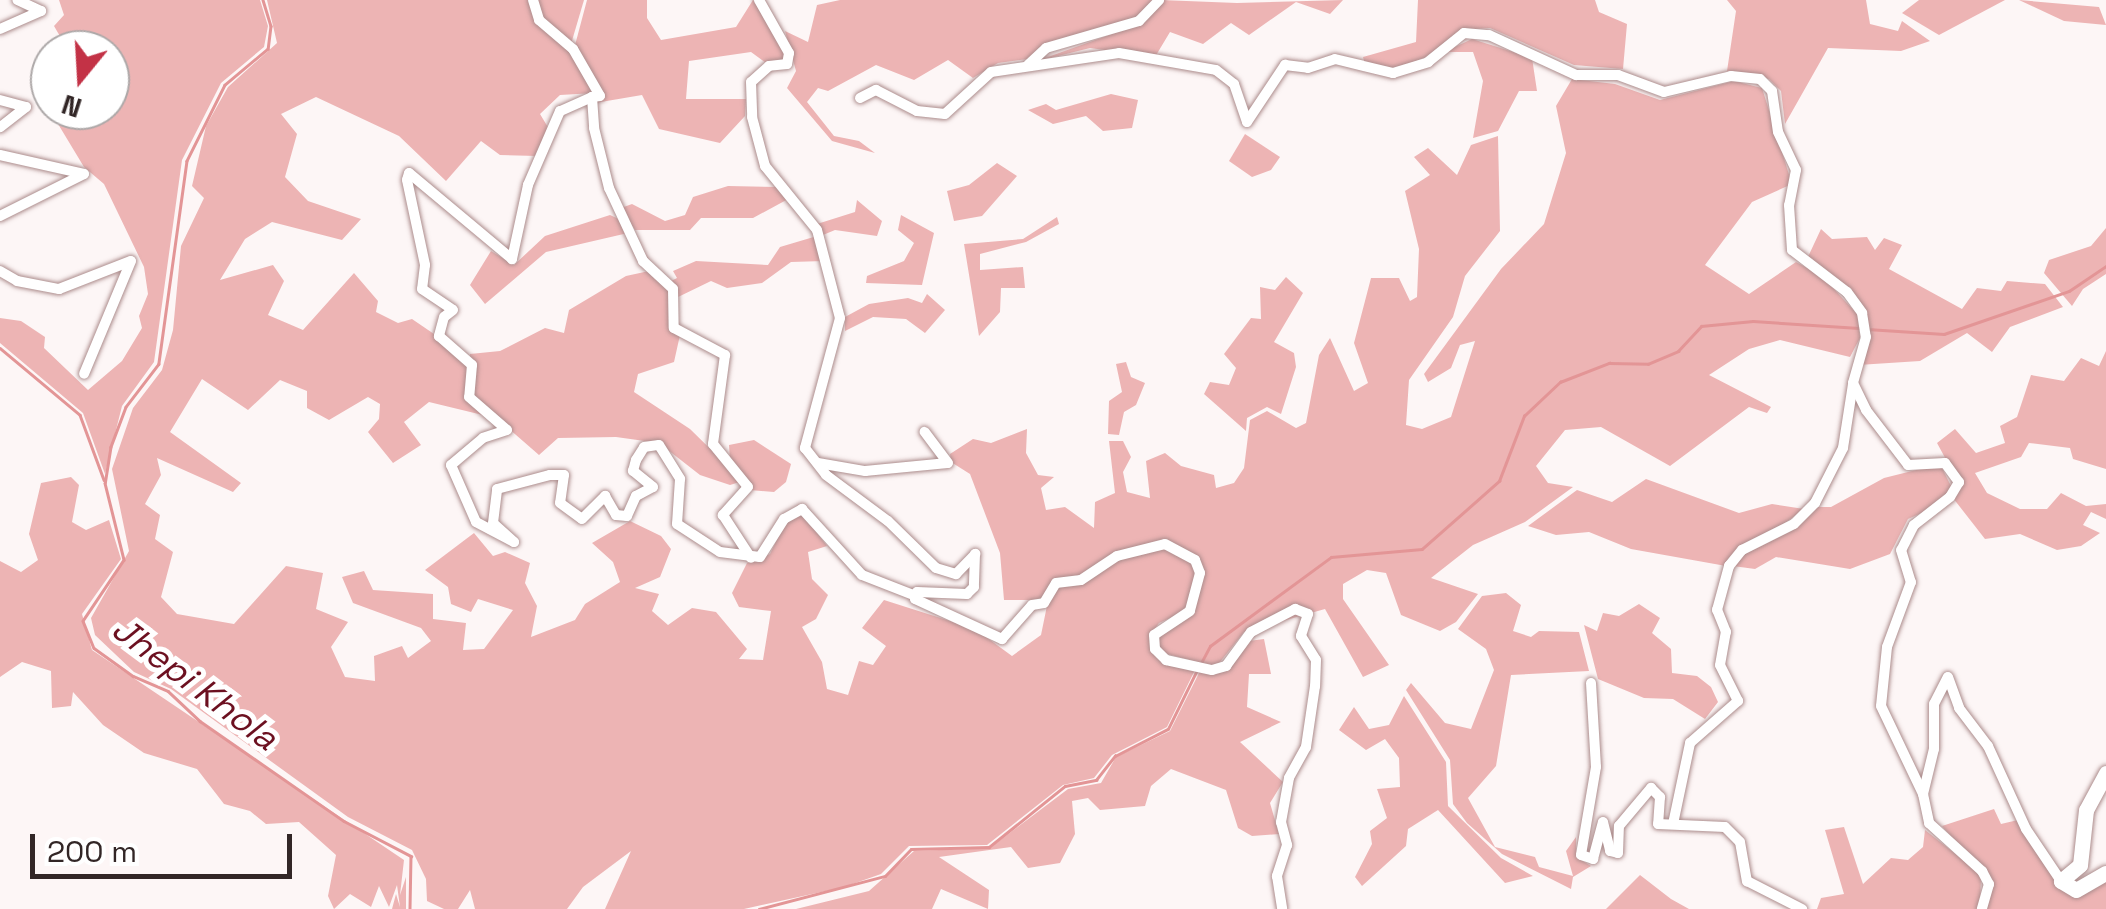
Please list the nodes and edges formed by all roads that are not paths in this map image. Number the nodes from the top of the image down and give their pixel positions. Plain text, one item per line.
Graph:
1 (18, 0) edge
2 (533, 0) edge
3 (759, 0) edge
4 (1159, 0) edge
5 (0, 30) edge
6 (1028, 65) junction
7 (592, 97) junction
8 (860, 98) dead end
9 (0, 100) edge
10 (0, 127) edge
11 (0, 155) edge
12 (0, 216) edge
13 (0, 271) edge
14 (84, 374) dead end
15 (1853, 383) junction
16 (924, 432) dead end
17 (813, 460) junction
18 (752, 559) junction
19 (916, 596) junction
20 (1591, 683) dead end
21 (2106, 773) edge
22 (1924, 794) junction
23 (1673, 824) junction
24 (2106, 873) edge
25 (2061, 881) junction
26 (1282, 909) edge
27 (1802, 909) edge
28 (1982, 909) edge

1 - 5 street
2 - 7 street
3 - 17 street
4 - 6 street
6 - 8 street
6 - 15 street
7 - 18 street
7 - 18 street
9 - 10 street
11 - 12 street
13 - 14 street
15 - 22 street
15 - 23 street
16 - 17 street
17 - 19 street
18 - 19 street
19 - 26 street
20 - 23 street
21 - 25 main road
22 - 25 street
22 - 28 street
23 - 27 street
24 - 25 main road

